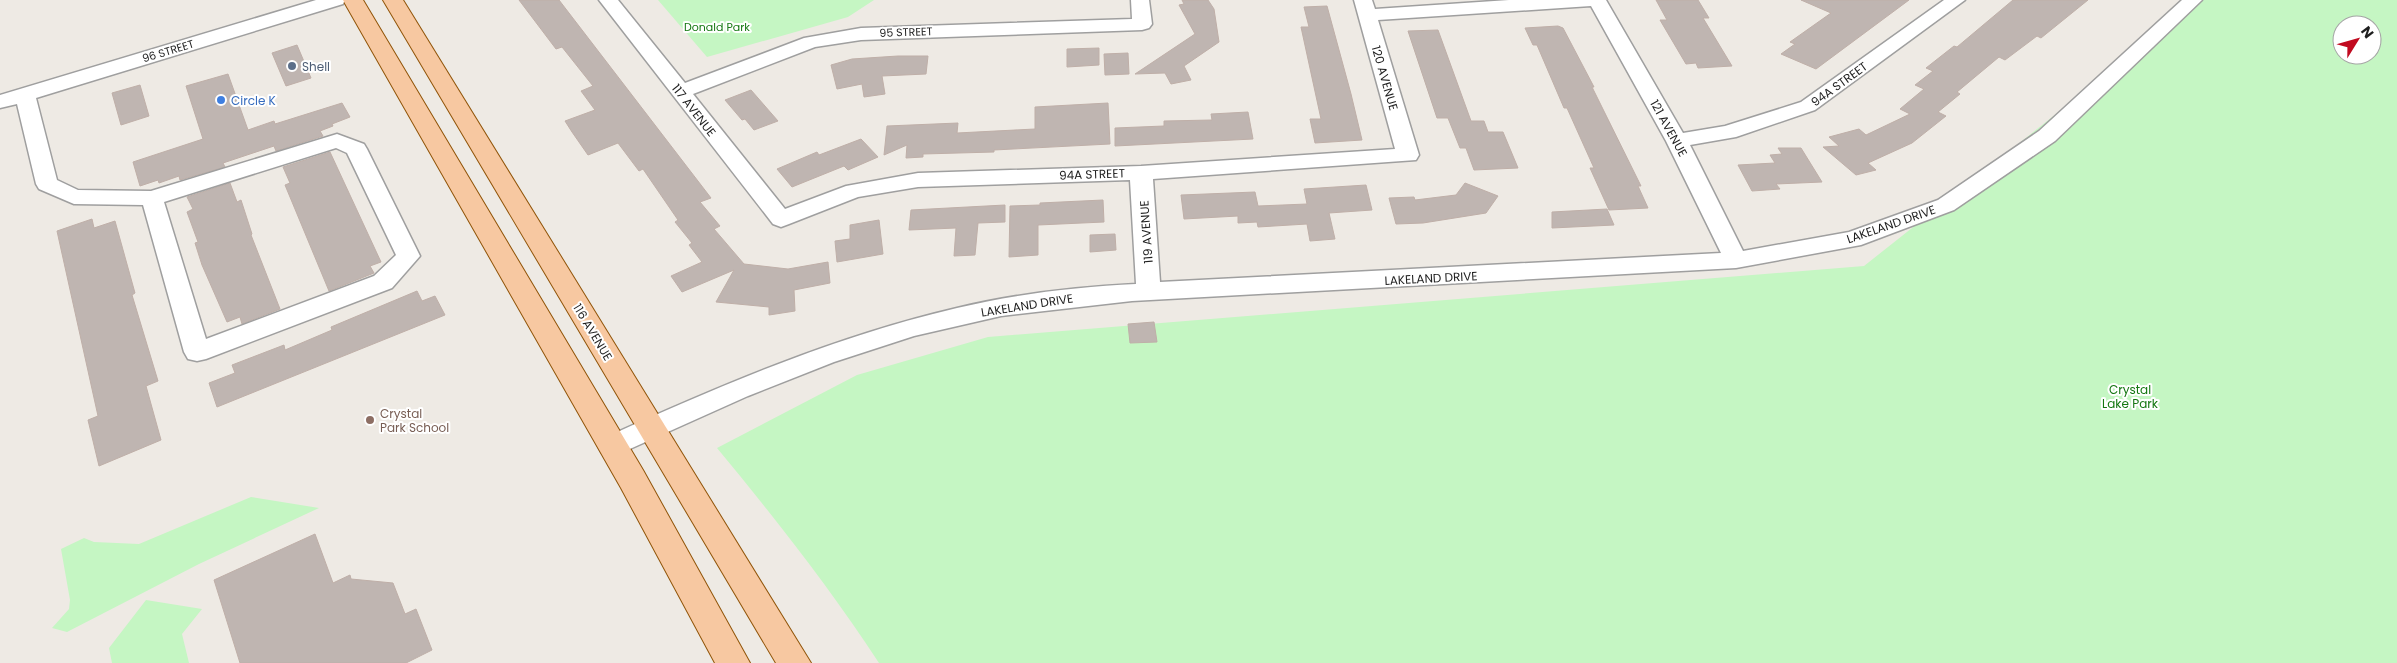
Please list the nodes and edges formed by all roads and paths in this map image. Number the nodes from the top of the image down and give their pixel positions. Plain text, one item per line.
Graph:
1 (336, 0) edge
2 (353, 0) edge
3 (394, 0) edge
4 (608, 0) edge
5 (1140, 0) edge
6 (1597, 0) edge
7 (1956, 0) edge
8 (2193, 0) edge
9 (1365, 7) edge
10 (680, 92) junction
11 (25, 95) junction
12 (0, 102) edge
13 (1677, 141) junction
14 (1408, 155) joint
15 (1141, 172) junction
16 (152, 198) junction
17 (781, 219) joint
18 (1736, 260) junction
19 (1149, 292) junction
20 (652, 428) junction
21 (612, 446) junction
22 (733, 663) edge
23 (794, 663) edge

1 - 11 street, 96 STREET
2 - 21 main road
3 - 20 main road, 116 AVENUE
4 - 10 street, 117 AVENUE
5 - 10 street, 95 STREET
6 - 9 street
6 - 13 street, 121 AVENUE
7 - 13 street, 94A STREET
8 - 18 street, LAKELAND DRIVE
9 - 14 street, 120 AVENUE
10 - 17 street, 117 AVENUE
11 - 12 street, 96 STREET
11 - 16 street
13 - 18 street, 121 AVENUE
14 - 15 street, 94A STREET
15 - 17 street, 94A STREET
15 - 19 street, 119 AVENUE
16 - 16 street
18 - 19 street, LAKELAND DRIVE
19 - 20 street, LAKELAND DRIVE
20 - 21 street, LAKELAND DRIVE
20 - 23 main road, 116 AVENUE
21 - 22 main road

